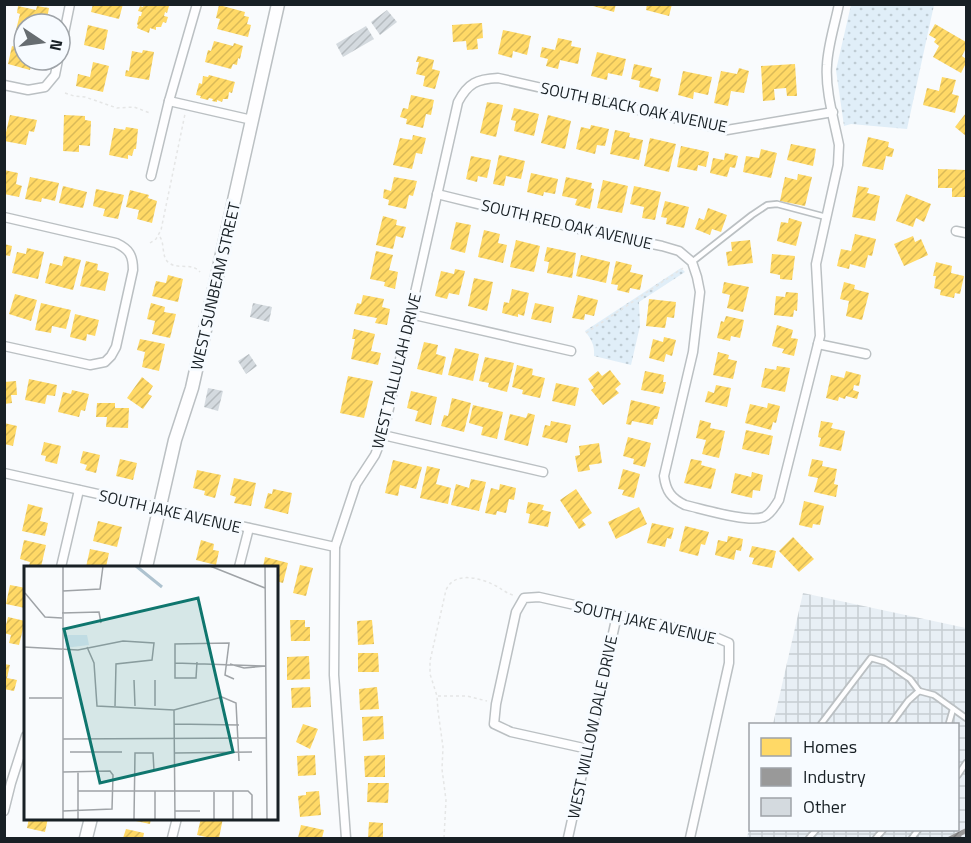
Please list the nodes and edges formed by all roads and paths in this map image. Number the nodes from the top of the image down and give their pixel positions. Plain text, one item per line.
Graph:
1 (197, 4) edge
2 (278, 4) edge
3 (839, 4) edge
4 (56, 72) edge
5 (473, 83) joint
6 (4, 85) edge
7 (65, 93) dead end
8 (169, 101) junction
9 (186, 111) dead end
10 (832, 112) junction
11 (150, 113) dead end
12 (252, 120) junction
13 (151, 176) dead end
14 (437, 194) junction
15 (4, 217) edge
16 (826, 217) junction
17 (956, 231) dead end
18 (966, 233) edge
19 (159, 236) junction
20 (150, 243) dead end
21 (687, 265) junction
22 (200, 272) dead end
23 (410, 314) junction
24 (585, 333) dead end
25 (818, 344) junction
26 (4, 346) edge
27 (571, 351) dead end
28 (866, 354) dead end
29 (382, 435) junction
30 (543, 472) dead end
31 (4, 474) edge
32 (79, 490) junction
33 (159, 509) junction
34 (249, 528) junction
35 (335, 547) junction
36 (61, 566) edge
37 (146, 566) edge
38 (239, 566) edge
39 (524, 598) junction
40 (617, 615) junction
41 (919, 691) junction
42 (438, 696) junction
43 (496, 704) junction
44 (953, 708) junction
45 (966, 718) edge
46 (822, 723) edge
47 (892, 723) edge
48 (949, 723) edge
49 (24, 742) edge
50 (588, 749) junction
51 (4, 811) edge
52 (91, 819) edge
53 (177, 819) edge
54 (86, 838) edge
55 (172, 838) edge
56 (346, 838) edge
57 (444, 838) edge
58 (568, 838) edge
59 (690, 838) edge

1 - 8 street
2 - 12 street, WEST SUNBEAM STREET
3 - 10 street
4 - 6 street
5 - 10 street, SOUTH BLACK OAK AVENUE
5 - 14 street, WEST TALLULAH DRIVE
7 - 11 path
8 - 12 street
8 - 13 street
9 - 19 path
10 - 16 street
12 - 33 street, WEST SUNBEAM STREET
14 - 21 street, SOUTH RED OAK AVENUE
14 - 23 street, WEST TALLULAH DRIVE
15 - 26 street
16 - 21 lane
16 - 25 street
17 - 18 street
19 - 20 path
19 - 22 path
21 - 24 path
21 - 25 street
23 - 27 street
23 - 29 street, WEST TALLULAH DRIVE
25 - 28 street
29 - 30 street
29 - 35 street, WEST TALLULAH DRIVE
31 - 32 street, SOUTH JAKE AVENUE
32 - 33 street, SOUTH JAKE AVENUE
32 - 36 street
33 - 34 street, SOUTH JAKE AVENUE
33 - 37 street, WEST SUNBEAM STREET
34 - 35 street, SOUTH JAKE AVENUE
34 - 38 street
35 - 56 street, WEST TALLULAH DRIVE
39 - 40 street, SOUTH JAKE AVENUE
39 - 42 path
39 - 43 street
40 - 50 street, WEST WILLOW DALE DRIVE
40 - 59 street, SOUTH JAKE AVENUE
41 - 44 lane
41 - 46 lane
41 - 47 lane
42 - 43 path
42 - 57 path
43 - 50 street
44 - 45 lane
44 - 48 lane
49 - 51 street
50 - 58 street, WEST WILLOW DALE DRIVE
52 - 54 street
53 - 55 street

